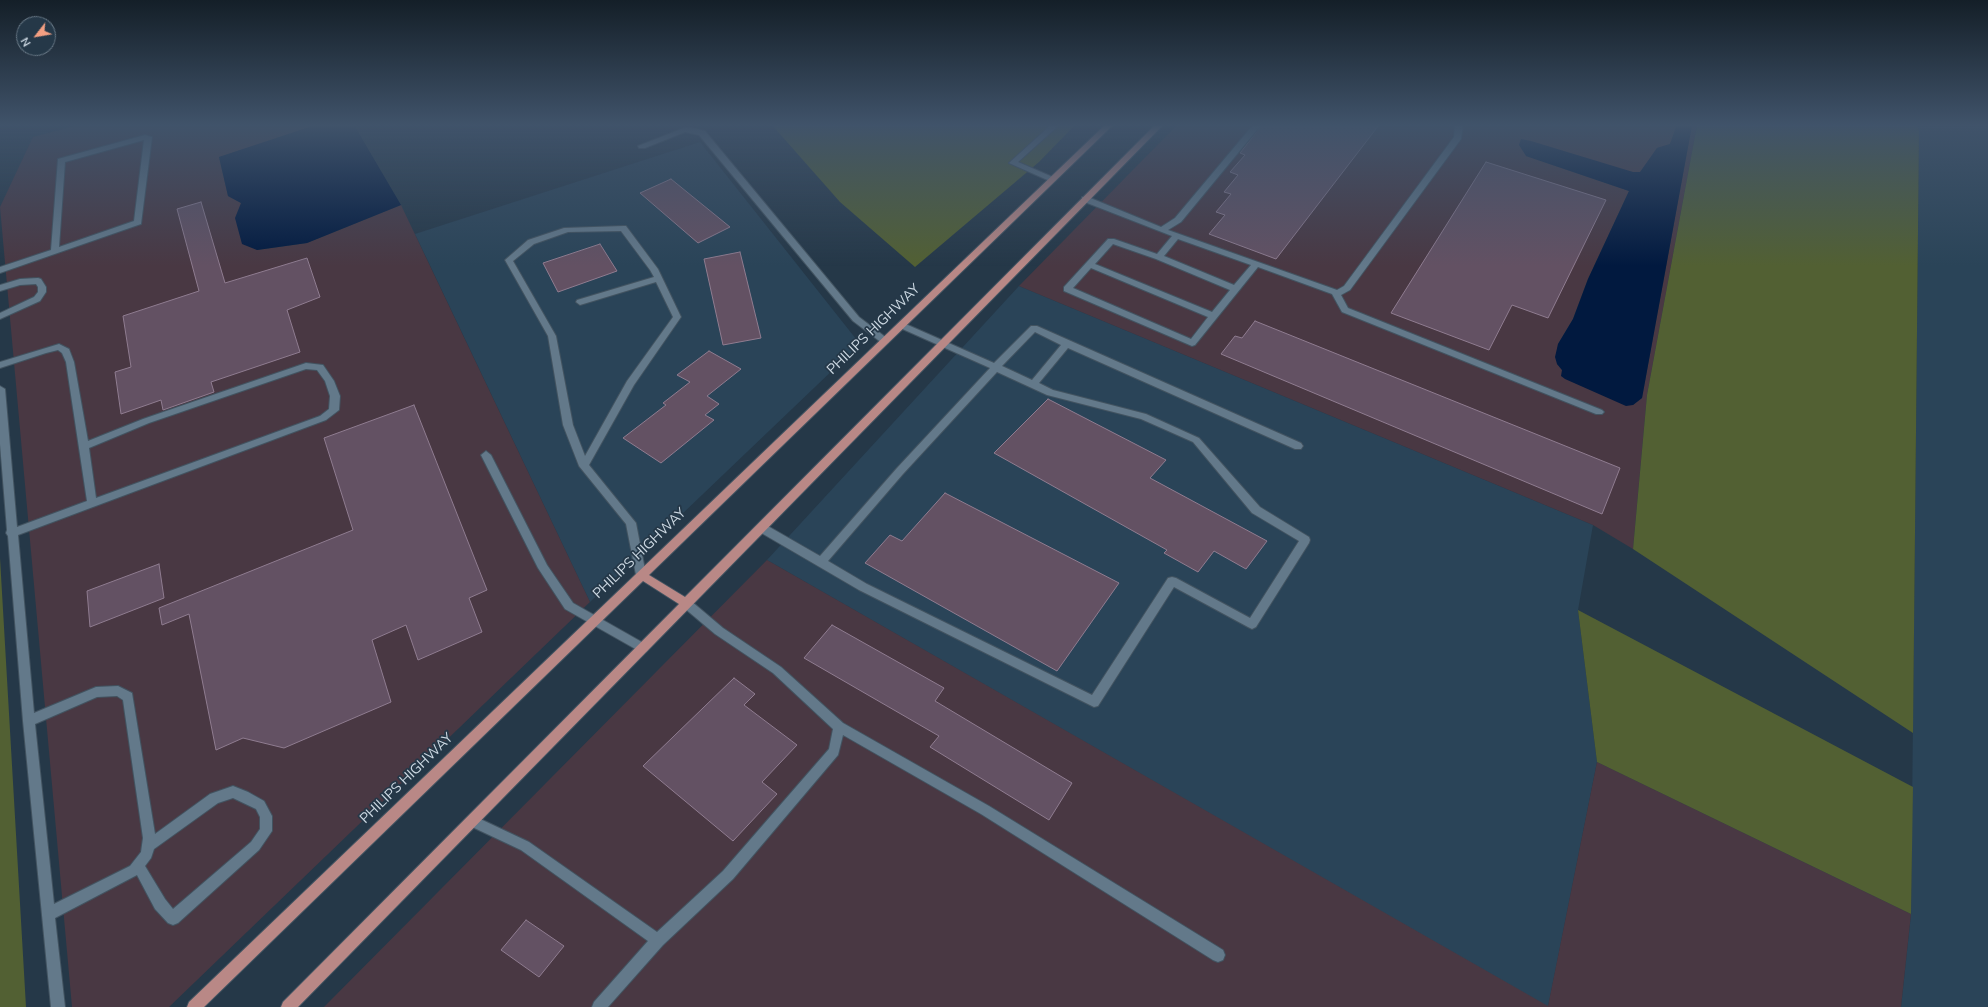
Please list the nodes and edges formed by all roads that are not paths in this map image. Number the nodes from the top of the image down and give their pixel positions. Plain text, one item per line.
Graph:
1 (60, 172) edge
2 (144, 172) edge
3 (734, 172) edge
4 (1034, 172) edge
5 (1060, 172) edge
6 (1112, 172) edge
7 (1218, 172) edge
8 (1433, 172) edge
9 (1052, 180) junction
10 (1085, 199) junction
11 (1162, 230) junction
12 (1177, 235) junction
13 (55, 251) junction
14 (1159, 257) junction
15 (1256, 264) junction
16 (1090, 265) junction
17 (0, 270) edge
18 (659, 278) junction
19 (0, 288) edge
20 (1235, 289) junction
21 (1336, 293) junction
22 (580, 302) dead end
23 (0, 316) edge
24 (1214, 316) junction
25 (901, 325) junction
26 (885, 341) junction
27 (943, 344) junction
28 (1067, 344) junction
29 (0, 365) edge
30 (996, 367) junction
31 (1032, 384) junction
32 (0, 389) edge
33 (1600, 412) dead end
34 (84, 446) junction
35 (1298, 446) dead end
36 (486, 455) dead end
37 (584, 466) junction
38 (92, 503) junction
39 (762, 528) junction
40 (12, 533) junction
41 (821, 562) junction
42 (641, 575) junction
43 (687, 604) junction
44 (594, 621) junction
45 (644, 648) junction
46 (29, 721) junction
47 (839, 727) junction
48 (472, 821) junction
49 (148, 846) junction
50 (138, 865) junction
51 (49, 914) junction
52 (658, 940) junction
53 (1218, 955) dead end
54 (58, 1007) edge
55 (194, 1007) edge
56 (288, 1007) edge
57 (599, 1007) edge

1 - 13 street
2 - 13 street
3 - 26 street
4 - 9 street
5 - 9 main road, PHILIPS HIGHWAY
6 - 10 main road
7 - 11 street
8 - 21 street
9 - 25 main road, PHILIPS HIGHWAY
10 - 11 street
10 - 27 main road
11 - 12 street
12 - 14 street
12 - 15 street
13 - 17 street
14 - 16 street
14 - 20 street
15 - 20 street
15 - 21 street
16 - 24 street
16 - 24 street
18 - 22 street
18 - 37 street
18 - 37 street
19 - 23 street
20 - 24 street
21 - 33 street
25 - 26 main road, PHILIPS HIGHWAY
25 - 27 street
26 - 42 main road, PHILIPS HIGHWAY
27 - 30 street
27 - 39 main road
28 - 30 street
28 - 31 street
28 - 35 street
29 - 34 street
30 - 31 street
30 - 41 street
31 - 41 street
32 - 40 street
34 - 38 street
34 - 38 street
36 - 44 street
37 - 42 street
38 - 40 street
39 - 41 street
39 - 43 main road
40 - 46 street
42 - 43 main road
42 - 44 main road, PHILIPS HIGHWAY
43 - 45 main road
43 - 47 street
44 - 45 street
44 - 55 main road, PHILIPS HIGHWAY
45 - 48 main road
46 - 49 street
46 - 51 street
47 - 52 street
47 - 53 street
48 - 52 street
48 - 56 main road
49 - 50 street
49 - 50 street
50 - 51 street
51 - 54 street
52 - 57 street

